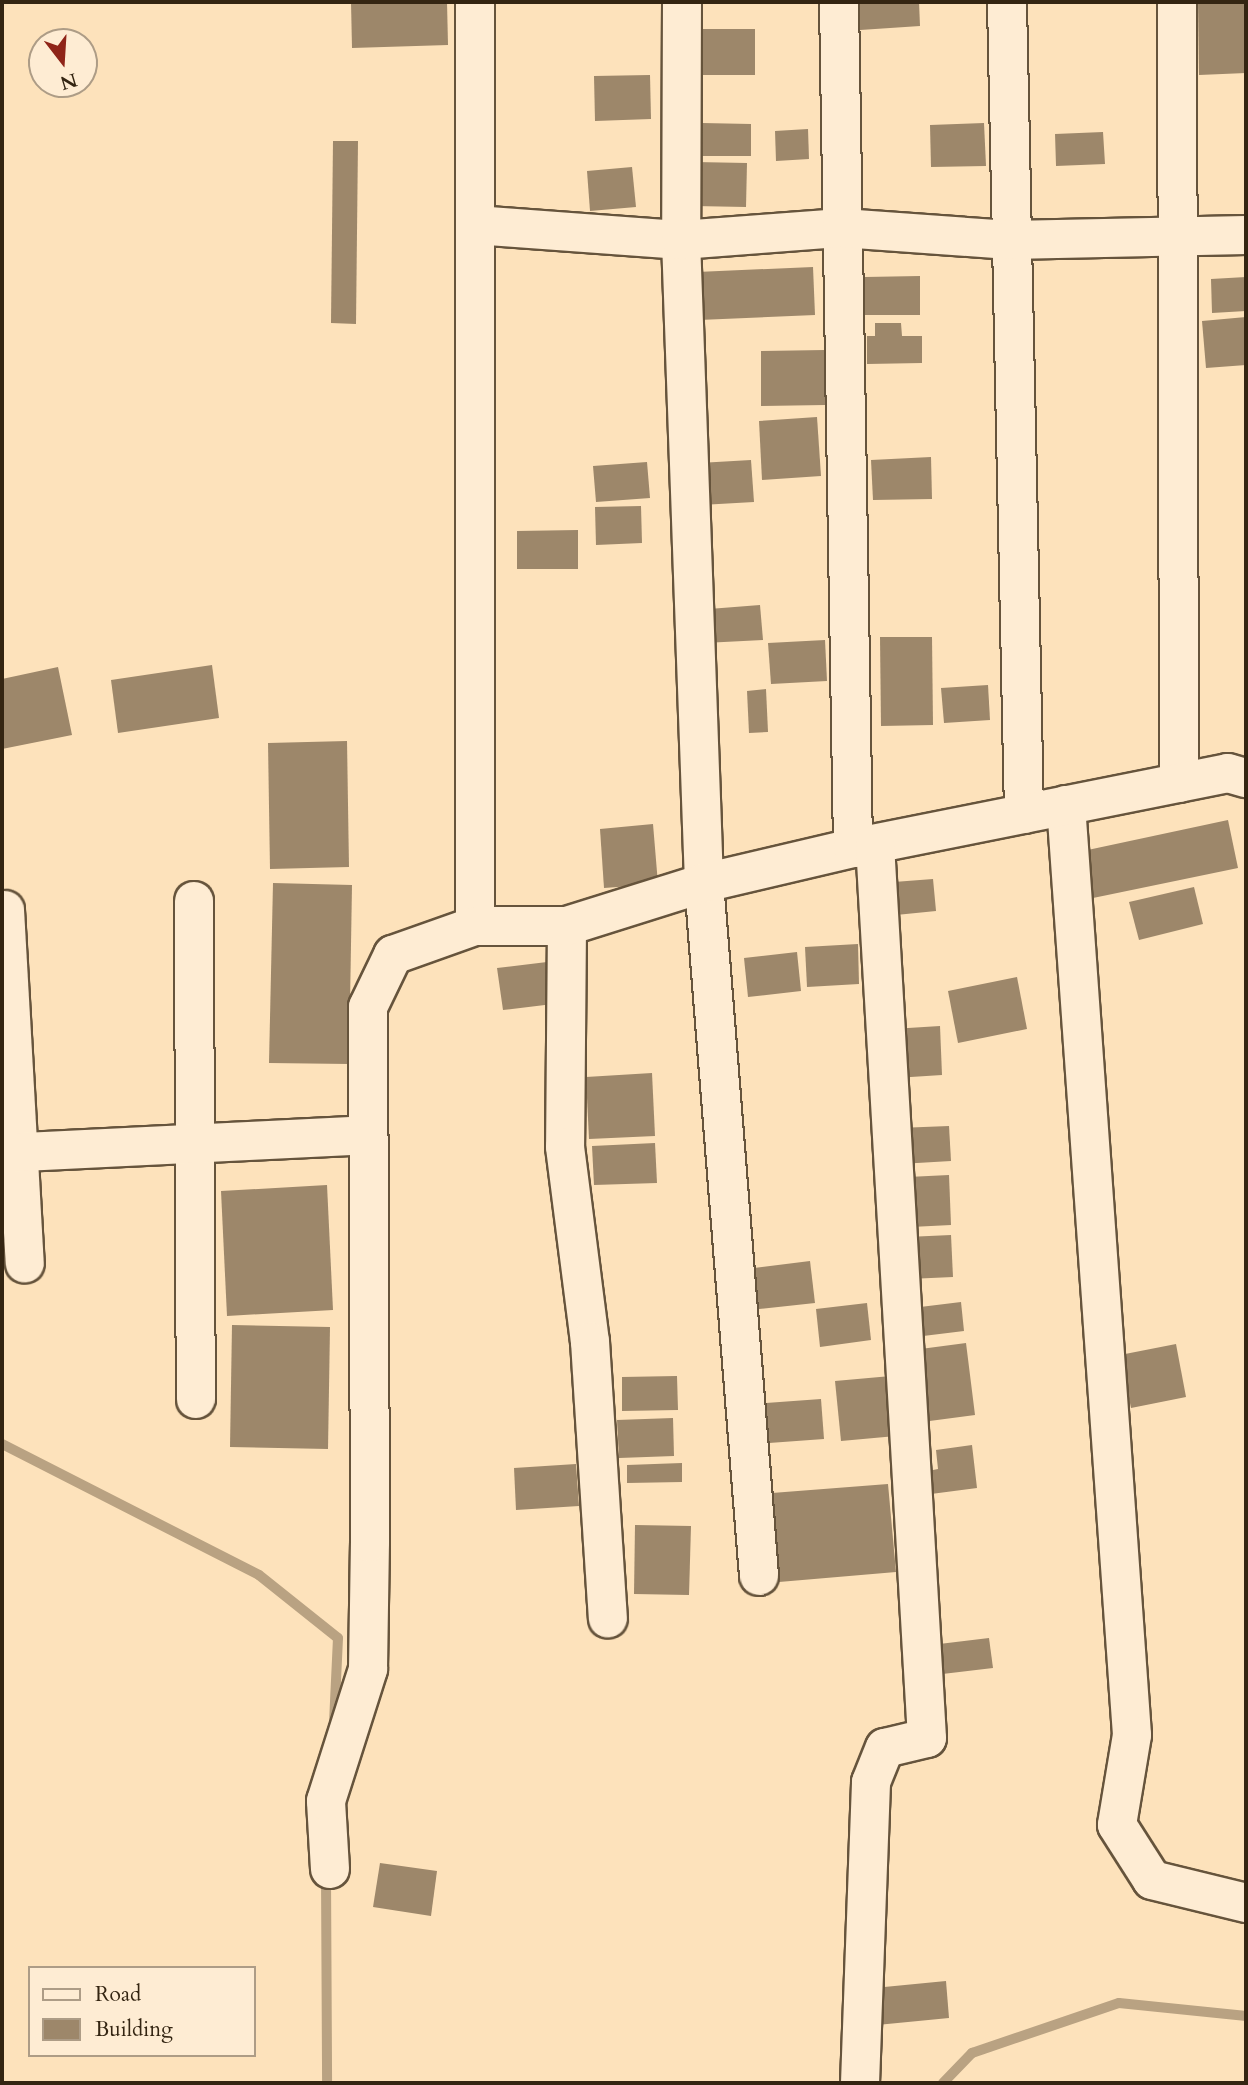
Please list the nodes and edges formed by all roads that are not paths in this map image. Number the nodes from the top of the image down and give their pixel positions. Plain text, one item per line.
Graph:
1 (475, 2) edge
2 (682, 2) edge
3 (839, 2) edge
4 (1007, 2) edge
5 (1177, 2) edge
6 (475, 225) junction
7 (842, 228) junction
8 (1246, 236) edge
9 (1177, 239) junction
10 (681, 240) junction
11 (1010, 240) junction
12 (1246, 778) edge
13 (1179, 783) junction
14 (1066, 805) junction
15 (1024, 814) junction
16 (864, 846) junction
17 (704, 883) junction
18 (194, 901) dead end
19 (5, 910) dead end
20 (475, 926) junction
21 (567, 926) junction
22 (368, 1135) junction
23 (195, 1143) junction
24 (11, 1153) edge
25 (25, 1263) dead end
26 (196, 1399) dead end
27 (759, 1576) dead end
28 (608, 1618) dead end
29 (330, 1869) dead end
30 (1246, 1903) edge
31 (860, 2083) edge

1 - 6 street
2 - 10 street
3 - 7 street
4 - 11 street
5 - 9 street
6 - 10 street
6 - 20 street
7 - 10 street
7 - 11 street
7 - 16 street
8 - 9 street
9 - 11 street
9 - 13 street
10 - 17 street
11 - 15 street
12 - 13 street
13 - 14 street
14 - 15 street
14 - 30 street
15 - 16 street
16 - 17 street
16 - 31 street
17 - 21 street
17 - 27 street
18 - 23 street
19 - 24 street
20 - 21 street
20 - 22 street
21 - 28 street
22 - 23 street
22 - 29 street
23 - 24 street
23 - 26 street
24 - 25 street

